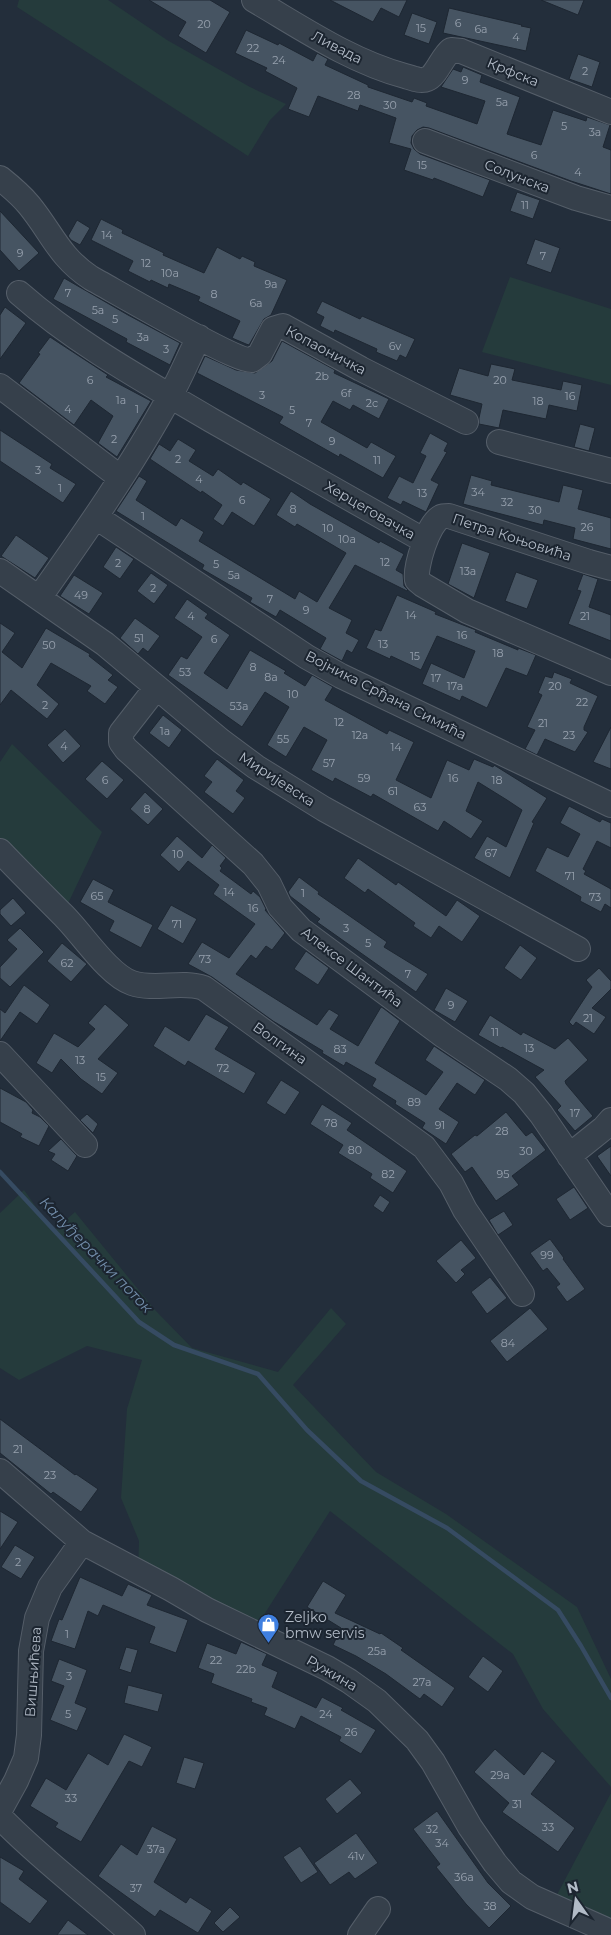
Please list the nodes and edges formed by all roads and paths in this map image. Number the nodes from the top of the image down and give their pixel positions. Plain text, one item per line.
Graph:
1 (254, 0) edge
2 (427, 80) joint
3 (611, 112) edge
4 (425, 141) dead end
5 (0, 178) edge
6 (611, 208) edge
7 (19, 292) dead end
8 (199, 337) junction
9 (0, 386) edge
10 (170, 396) junction
11 (466, 422) dead end
12 (499, 442) dead end
13 (611, 471) edge
14 (121, 478) junction
15 (96, 517) junction
16 (425, 541) junction
17 (611, 568) edge
18 (0, 571) edge
19 (39, 598) junction
20 (611, 672) edge
21 (156, 688) junction
22 (611, 805) edge
23 (0, 851) edge
24 (578, 949) dead end
25 (0, 1054) edge
26 (611, 1120) edge
27 (85, 1145) dead end
28 (569, 1156) junction
29 (609, 1214) dead end
30 (522, 1294) dead end
31 (0, 1471) edge
32 (82, 1542) junction
33 (0, 1810) edge
34 (0, 1818) edge
35 (378, 1909) dead end
36 (611, 1932) edge
37 (133, 1935) edge
38 (360, 1935) edge

1 - 2 street, Ливада
2 - 3 street, Крфска
4 - 6 street, Солунска
5 - 8 street, Копаоничка
7 - 10 street, Херцеговачка
8 - 10 street
8 - 11 street, Копаоничка
9 - 14 street
10 - 14 street
10 - 16 street, Херцеговачка
12 - 13 street
14 - 15 street
15 - 19 street
15 - 22 street, Војника Срђана Симића
16 - 17 street, Петра Коњовића
16 - 20 street, Херцеговачка
18 - 19 street, Миријевска
19 - 21 street, Миријевска
21 - 24 street, Миријевска
21 - 28 street, Алексе Шантића
23 - 30 street, Волгина
25 - 27 street
26 - 28 street
28 - 29 street, Алексе Шантића
31 - 32 street, Ружина
32 - 33 street, Вишњићева
32 - 36 street, Ружина
34 - 37 street
35 - 38 street

